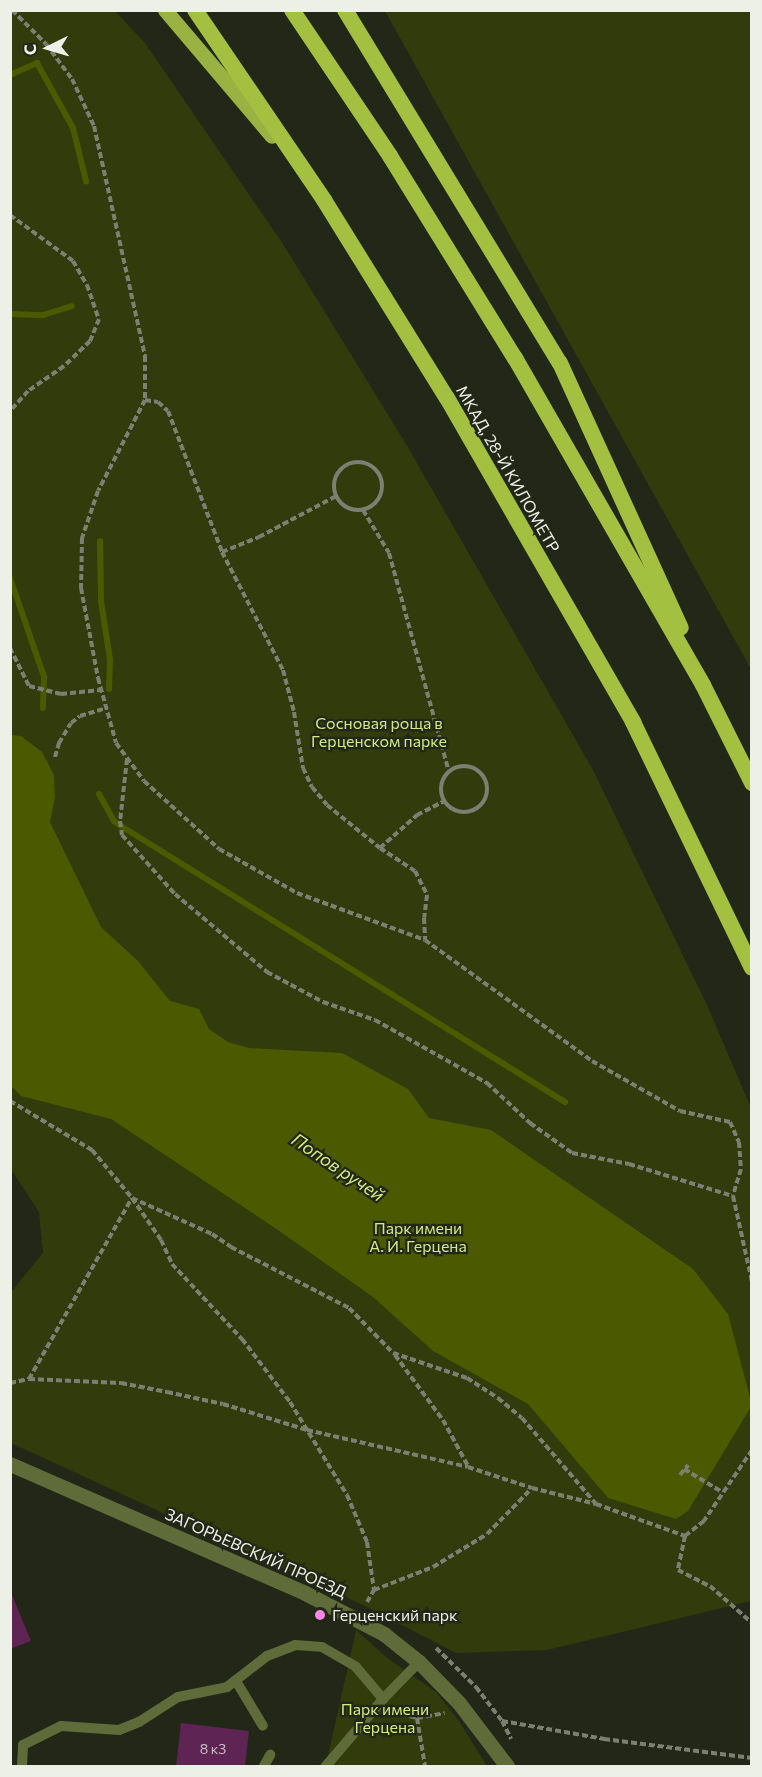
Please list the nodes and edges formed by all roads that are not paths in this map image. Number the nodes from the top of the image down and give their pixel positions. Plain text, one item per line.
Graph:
1 (165, 10) edge
2 (195, 10) edge
3 (292, 10) edge
4 (345, 10) edge
5 (324, 200) junction
6 (752, 782) edge
7 (752, 968) edge
8 (10, 1464) edge
9 (419, 1662) junction
10 (236, 1681) junction
11 (387, 1703) junction
12 (263, 1726) dead end
13 (270, 1755) dead end
14 (22, 1767) edge
15 (264, 1767) edge
16 (326, 1767) edge
17 (507, 1767) edge

1 - 5 main road
2 - 5 highway, МКАД, 28-Й КИЛОМЕТР
3 - 6 highway
4 - 6 highway
5 - 7 highway, МКАД, 28-Й КИЛОМЕТР
8 - 9 street, ЗАГОРЬЕВСКИЙ ПРОЕЗД
9 - 11 lane
9 - 17 street, ЗАГОРЬЕВСКИЙ ПРОЕЗД
10 - 11 lane
10 - 12 lane
10 - 14 lane
11 - 16 lane
13 - 15 lane

